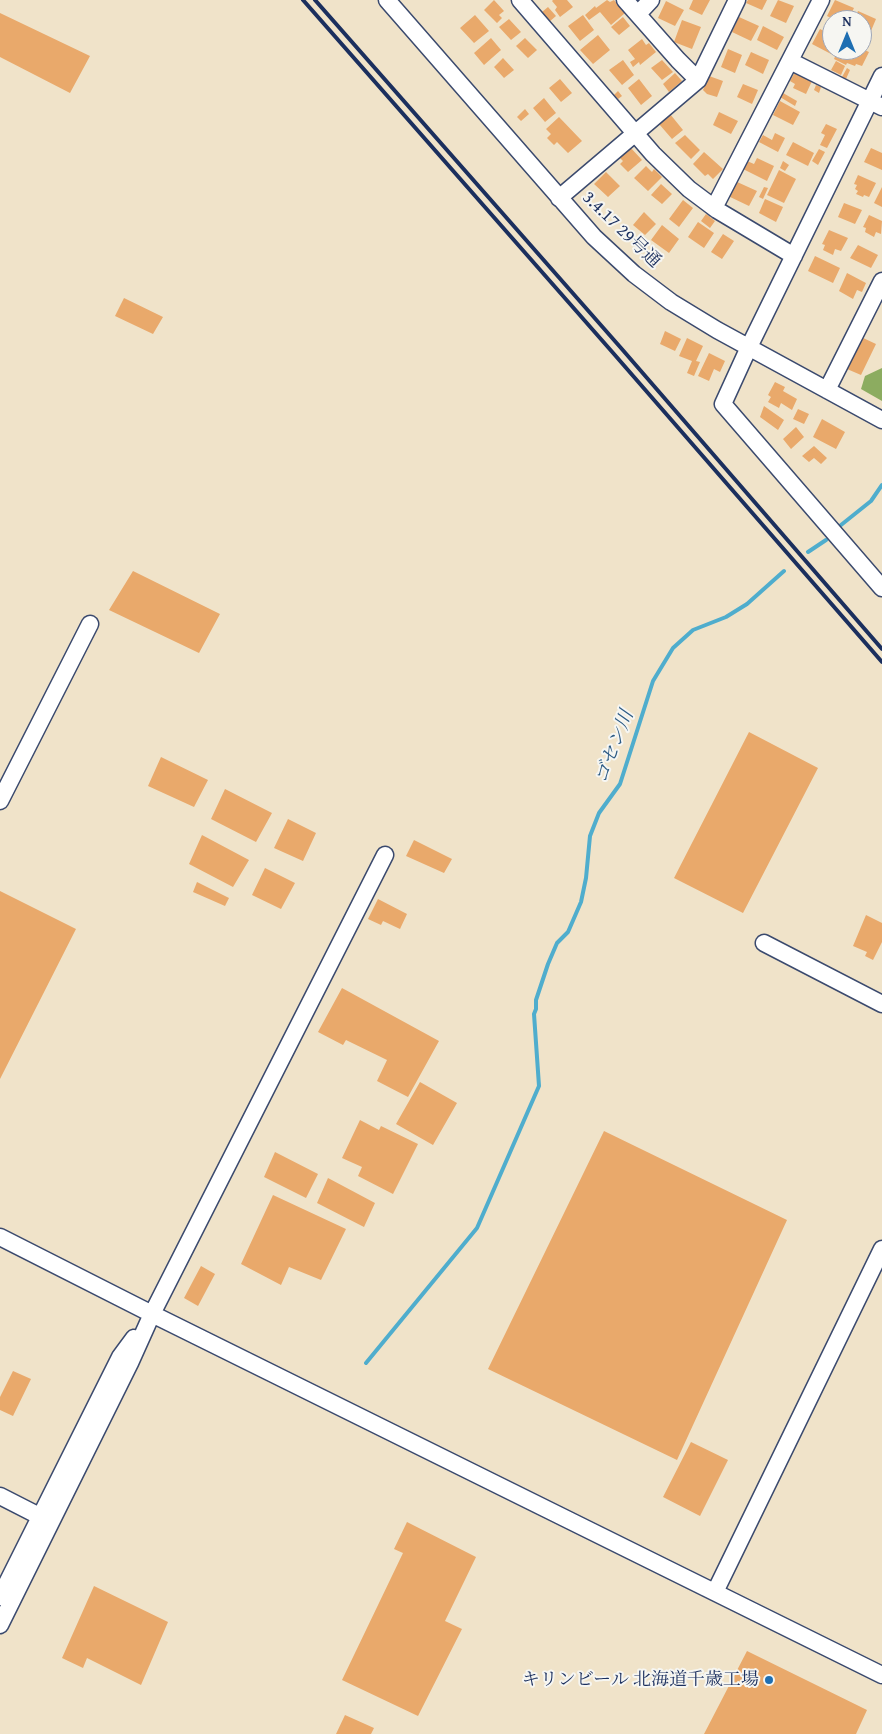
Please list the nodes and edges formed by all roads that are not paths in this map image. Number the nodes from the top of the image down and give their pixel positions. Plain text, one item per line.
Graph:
1 (387, 0) edge
2 (520, 0) edge
3 (626, 0) edge
4 (651, 0) edge
5 (737, 0) edge
6 (821, 0) edge
7 (638, 14) junction
8 (790, 61) junction
9 (882, 76) edge
10 (698, 80) junction
11 (876, 104) edge
12 (636, 134) junction
13 (560, 198) junction
14 (714, 208) junction
15 (794, 256) junction
16 (882, 281) edge
17 (749, 347) junction
18 (827, 390) junction
19 (882, 420) edge
20 (882, 588) edge
21 (90, 624) dead end
22 (0, 801) edge
23 (385, 856) dead end
24 (764, 942) dead end
25 (882, 1004) edge
26 (0, 1237) edge
27 (882, 1249) edge
28 (152, 1314) junction
29 (0, 1496) edge
30 (46, 1519) junction
31 (715, 1592) junction
32 (0, 1597) edge
33 (0, 1624) edge
34 (882, 1675) edge

1 - 13 street, 3.4.17 29号通
2 - 12 street
3 - 7 street
4 - 7 street
5 - 10 street
6 - 8 street
7 - 10 street
8 - 11 street
8 - 14 street
9 - 11 street
10 - 12 street
11 - 15 street
12 - 13 street
12 - 14 street
13 - 17 street, 3.4.17 29号通
14 - 15 street
15 - 17 street
16 - 18 street
17 - 18 street, 3.4.17 29号通
17 - 20 street
18 - 19 street, 3.4.17 29号通
21 - 22 street
23 - 28 street
24 - 25 street
26 - 28 street
27 - 31 street
28 - 30 street
28 - 31 street
29 - 30 street
30 - 32 street
30 - 33 street
31 - 34 street

